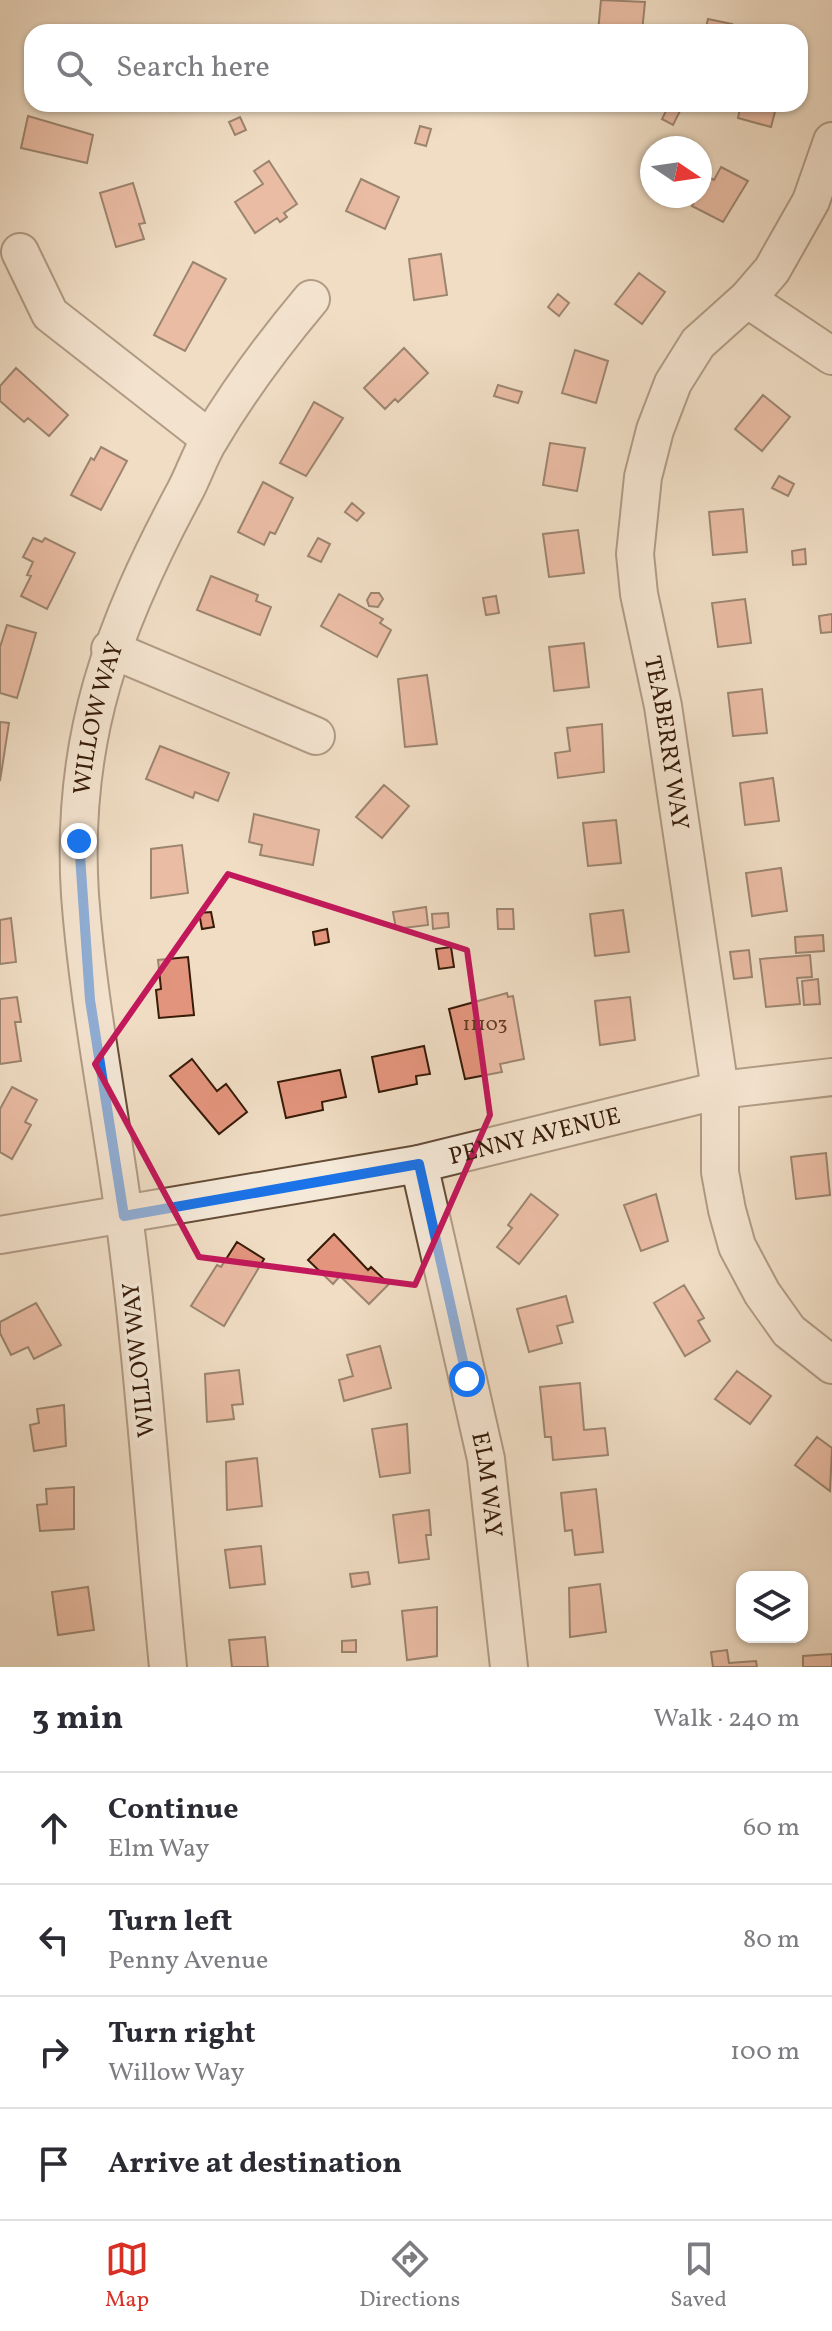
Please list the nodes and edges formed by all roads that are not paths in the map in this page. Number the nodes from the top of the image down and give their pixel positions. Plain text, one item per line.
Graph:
1 (832, 141) edge
2 (20, 252) dead end
3 (311, 299) dead end
4 (747, 299) junction
5 (832, 356) edge
6 (210, 439) junction
7 (110, 649) junction
8 (316, 736) dead end
9 (832, 1077) edge
10 (720, 1090) junction
11 (419, 1164) junction
12 (124, 1216) junction
13 (0, 1235) edge
14 (832, 1365) edge
15 (168, 1667) edge
16 (509, 1667) edge

1 - 4 street, TEABERRY WAY
2 - 6 street
3 - 6 street, WILLOW WAY
4 - 5 street
4 - 10 street, TEABERRY WAY
6 - 7 street, WILLOW WAY
7 - 8 street
7 - 12 street, WILLOW WAY
9 - 10 street, PENNY AVENUE
10 - 11 street, PENNY AVENUE
10 - 14 street, TEABERRY WAY
11 - 12 street, PENNY AVENUE
11 - 16 street, ELM WAY
12 - 13 street, PENNY AVENUE
12 - 15 street, WILLOW WAY

